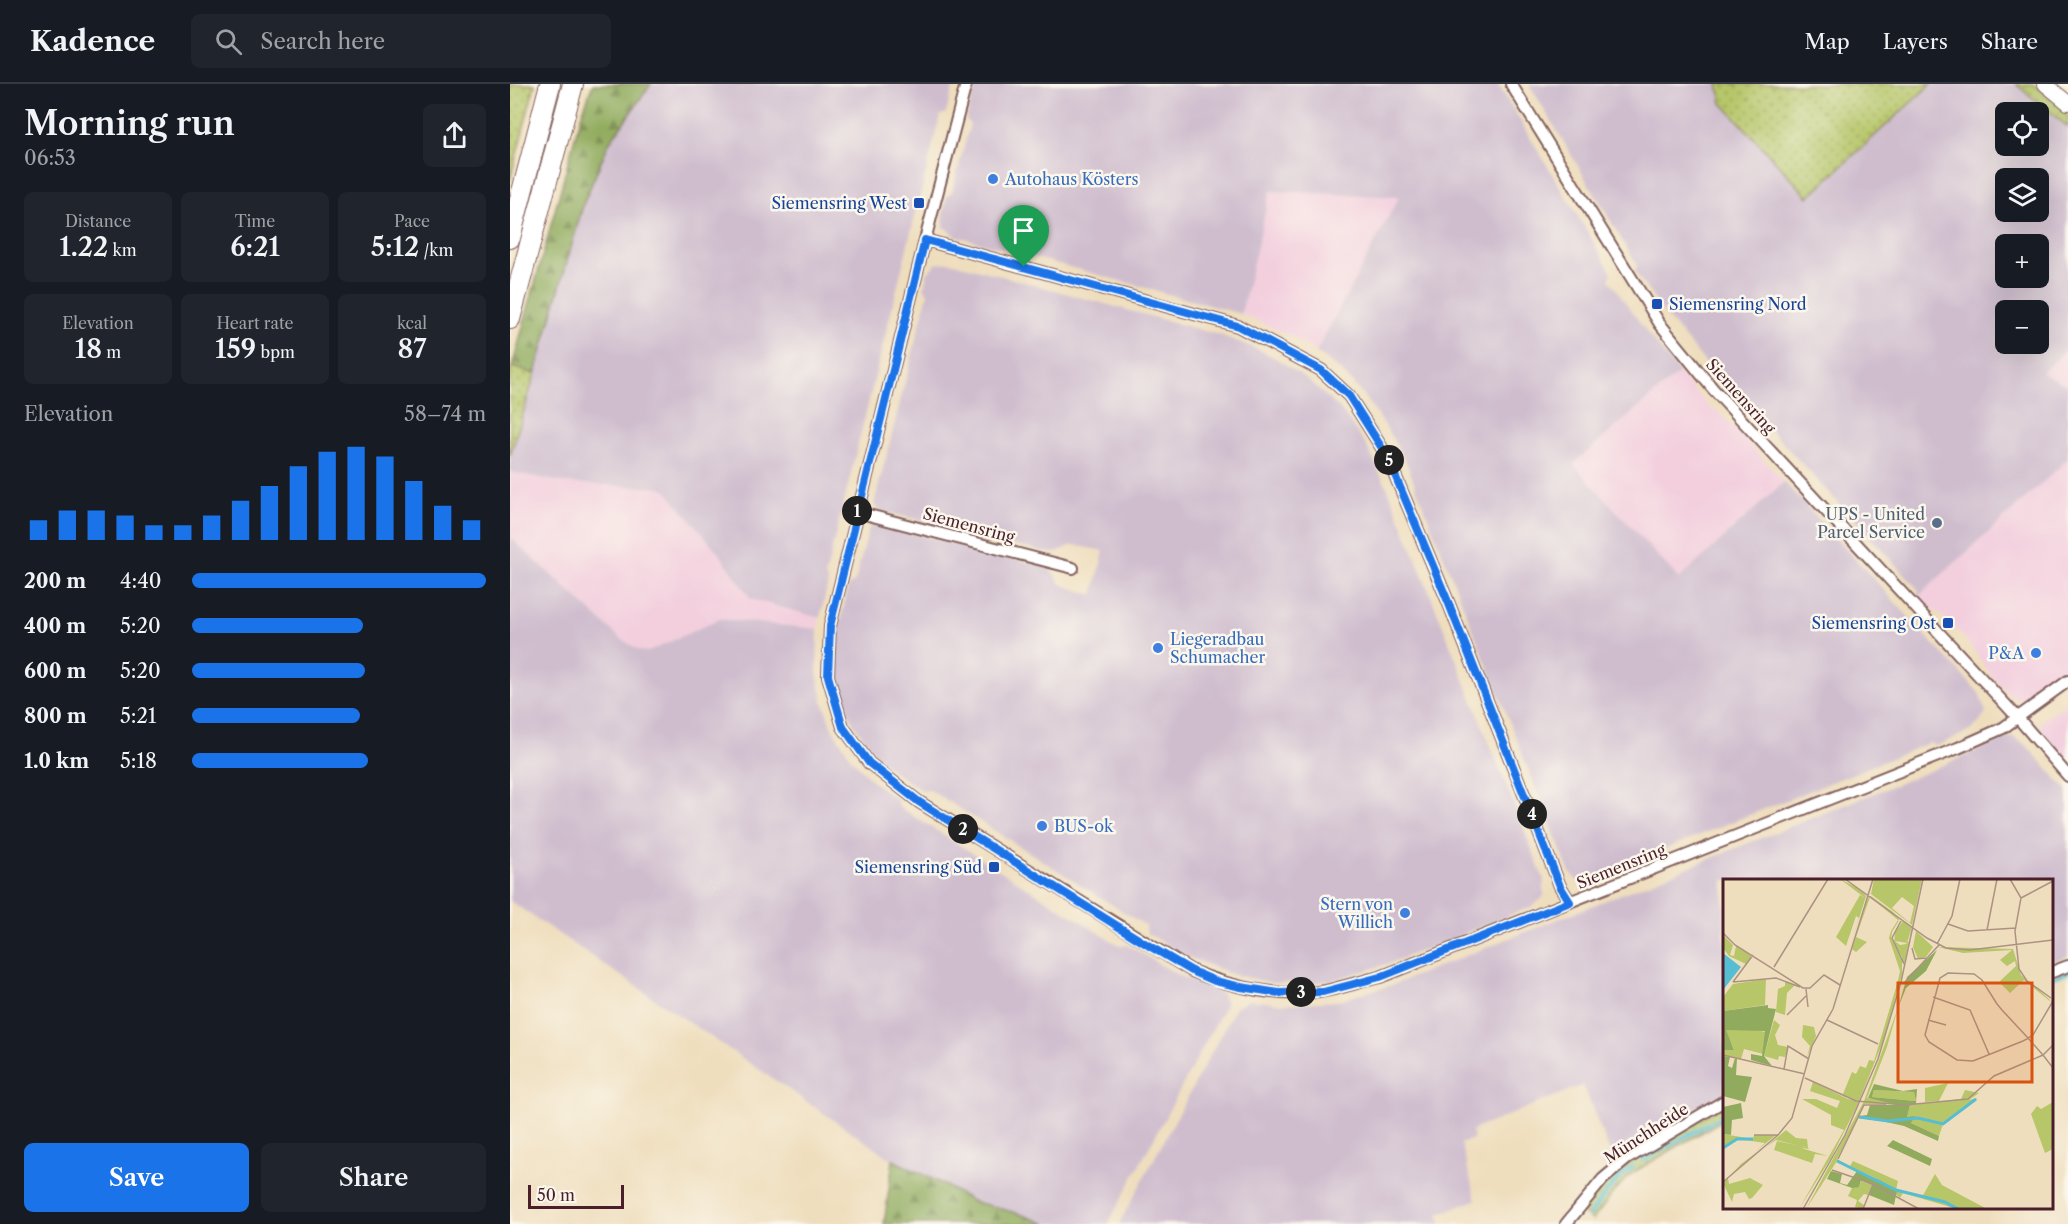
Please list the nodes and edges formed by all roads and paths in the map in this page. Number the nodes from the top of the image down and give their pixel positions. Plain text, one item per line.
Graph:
1 (550, 84) edge
2 (573, 84) edge
3 (585, 84) edge
4 (966, 84) edge
5 (1511, 84) edge
6 (2045, 84) edge
7 (2068, 103) edge
8 (560, 137) junction
9 (510, 238) edge
10 (925, 240) junction
11 (510, 319) edge
12 (857, 512) junction
13 (1074, 568) dead end
14 (2068, 681) edge
15 (2018, 718) junction
16 (2068, 776) edge
17 (1570, 902) junction
18 (2068, 966) edge
19 (2053, 972) edge
20 (1723, 1102) edge
21 (1566, 1224) edge

1 - 9 highway
2 - 8 highway
3 - 8 highway
4 - 10 street, Siemensring
5 - 15 street, Siemensring
6 - 7 street
8 - 11 highway
10 - 12 street, Siemensring
10 - 17 street
12 - 13 street, Siemensring
12 - 17 street, Siemensring
14 - 15 street, Siemensring
15 - 16 street, Siemensring
15 - 17 street, Siemensring
18 - 19 street
20 - 21 street, Münchheide

